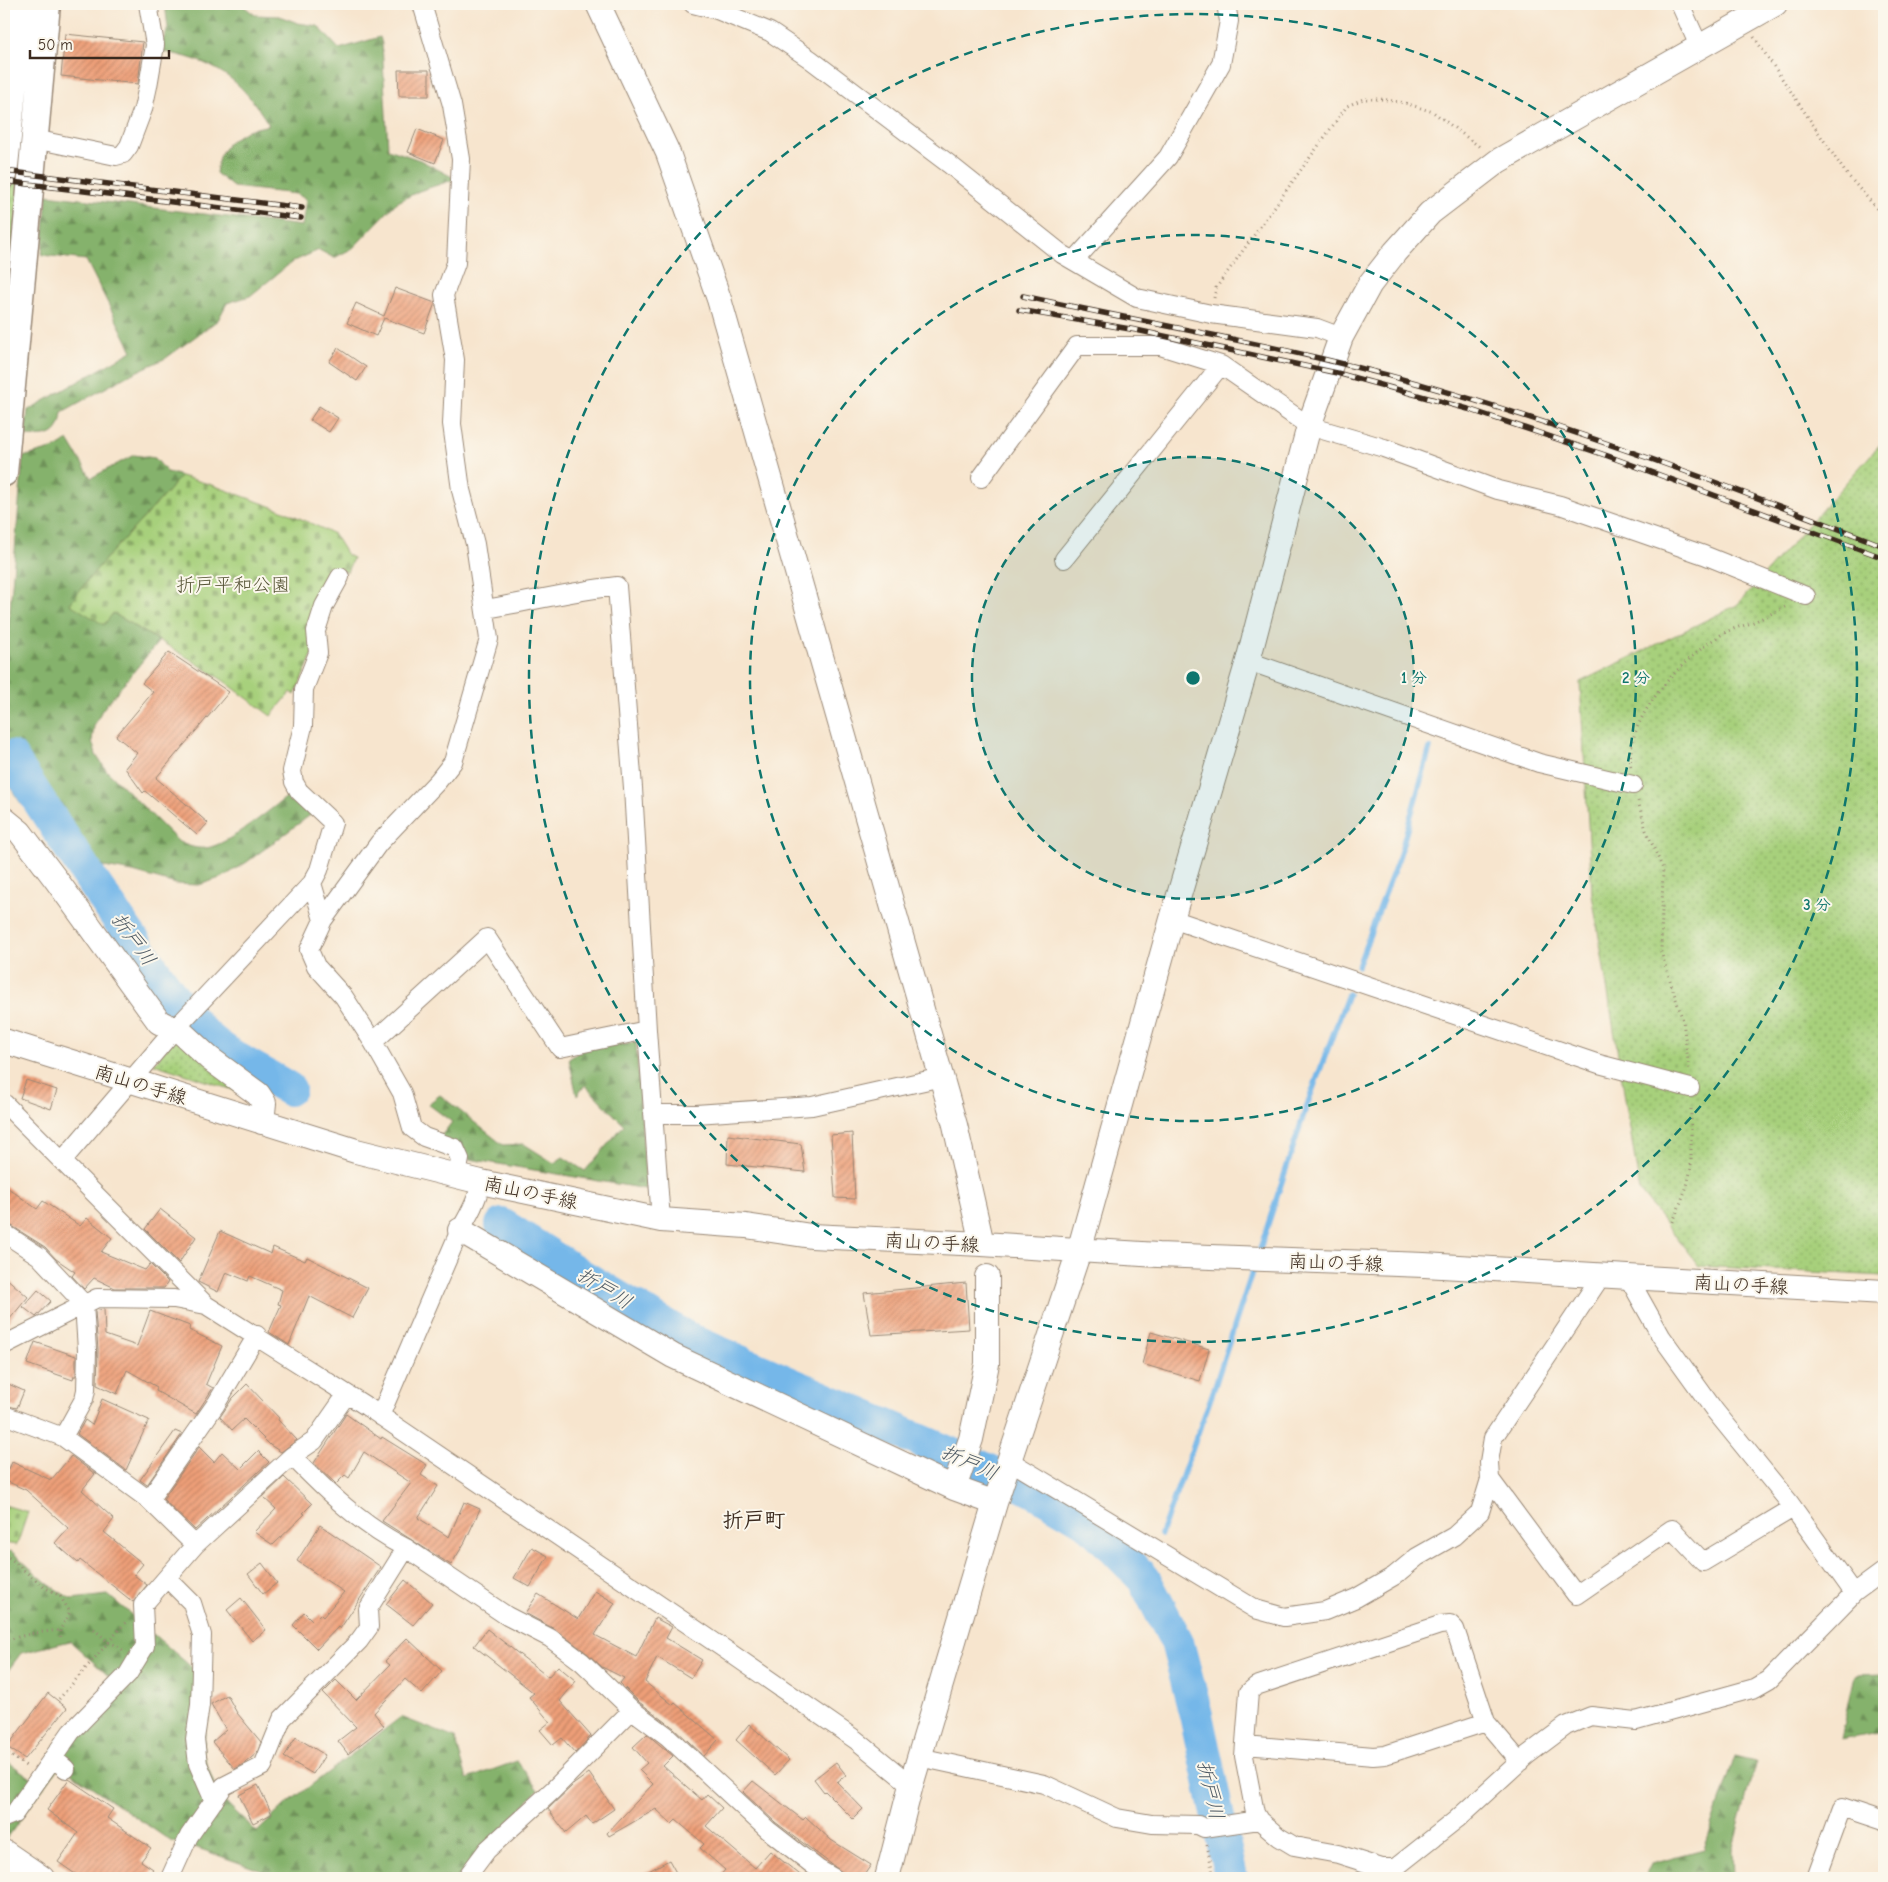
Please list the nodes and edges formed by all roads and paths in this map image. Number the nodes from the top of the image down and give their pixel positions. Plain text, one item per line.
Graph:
1 (22, 4) edge
2 (47, 4) edge
3 (148, 4) edge
4 (422, 4) edge
5 (598, 4) edge
6 (693, 4) edge
7 (1226, 4) edge
8 (1680, 4) edge
9 (1775, 4) edge
10 (1744, 22) junction
11 (1700, 46) junction
12 (6, 135) edge
13 (34, 139) junction
14 (1498, 162) junction
15 (4, 175) edge
16 (1884, 216) edge
17 (1074, 261) junction
18 (1211, 314) junction
19 (1341, 337) junction
20 (1221, 365) junction
21 (1309, 426) junction
22 (4, 473) edge
23 (980, 478) dead end
24 (1064, 559) dead end
25 (340, 576) dead end
26 (1806, 596) joint
27 (485, 609) junction
28 (1248, 661) junction
29 (1633, 785) junction
30 (4, 819) edge
31 (312, 884) junction
32 (1172, 919) junction
33 (323, 920) junction
34 (178, 1027) junction
35 (647, 1030) junction
36 (4, 1041) edge
37 (374, 1042) junction
38 (942, 1077) junction
39 (130, 1080) junction
40 (1690, 1088) junction
41 (4, 1103) edge
42 (653, 1114) junction
43 (262, 1122) junction
44 (62, 1161) junction
45 (457, 1175) junction
46 (482, 1182) junction
47 (661, 1220) junction
48 (1673, 1222) dead end
49 (460, 1230) junction
50 (4, 1234) edge
51 (982, 1244) junction
52 (1079, 1251) junction
53 (1602, 1275) junction
54 (987, 1277) dead end
55 (1628, 1278) junction
56 (1884, 1292) edge
57 (84, 1304) junction
58 (206, 1304) junction
59 (257, 1335) junction
60 (4, 1345) edge
61 (347, 1394) junction
62 (4, 1416) edge
63 (380, 1416) junction
64 (63, 1437) junction
65 (292, 1456) junction
66 (1010, 1462) junction
67 (1490, 1479) junction
68 (954, 1488) junction
69 (149, 1500) junction
70 (996, 1502) junction
71 (1793, 1508) junction
72 (195, 1545) junction
73 (406, 1548) junction
74 (4, 1556) edge
75 (1884, 1571) edge
76 (167, 1578) junction
77 (1854, 1593) junction
78 (130, 1618) dead end
79 (94, 1629) dead end
80 (60, 1630) junction
81 (61, 1640) dead end
82 (108, 1642) junction
83 (4, 1643) edge
84 (118, 1646) dead end
85 (59, 1699) dead end
86 (632, 1710) junction
87 (1486, 1722) junction
88 (1245, 1745) junction
89 (4, 1751) edge
90 (920, 1758) junction
91 (1520, 1762) junction
92 (30, 1769) dead end
93 (912, 1785) junction
94 (214, 1800) junction
95 (4, 1818) edge
96 (1259, 1820) junction
97 (1884, 1821) edge
98 (1204, 1828) junction
99 (9, 1863) edge
100 (42, 1878) edge
101 (170, 1878) edge
102 (466, 1878) edge
103 (834, 1878) edge
104 (887, 1878) edge
105 (1214, 1878) edge
106 (1816, 1878) edge

1 - 12 main road
2 - 13 main road
3 - 13 street
4 - 27 street
5 - 38 street
6 - 17 street
7 - 17 street
8 - 11 street
9 - 10 street
10 - 11 street
10 - 16 path
11 - 14 street
12 - 15 main road
13 - 22 main road
14 - 18 path
14 - 19 street
17 - 18 street
18 - 19 street
19 - 21 street
20 - 21 street
20 - 23 street
20 - 24 street
21 - 26 street
21 - 28 street
25 - 31 street
26 - 29 path
27 - 33 street
27 - 35 street
28 - 29 street
28 - 32 street
29 - 40 path
30 - 34 street
31 - 33 street
31 - 34 street
32 - 40 street
32 - 52 street
33 - 37 street
34 - 39 street
34 - 43 street
35 - 37 street
35 - 42 street
36 - 39 street, 南山の手線
37 - 45 street
38 - 42 street
38 - 51 street
39 - 43 street, 南山の手線
39 - 44 street
40 - 48 path
41 - 44 street
42 - 47 street
43 - 45 street, 南山の手線
44 - 58 street
45 - 46 street, 南山の手線
46 - 47 street, 南山の手線
46 - 49 street
47 - 51 street, 南山の手線
49 - 63 street
49 - 68 street
50 - 57 street
51 - 52 street, 南山の手線
52 - 53 street, 南山の手線
52 - 66 street
53 - 55 street, 南山の手線
53 - 67 street
54 - 68 street
55 - 56 street, 南山の手線
55 - 71 street
57 - 58 street
57 - 60 street
57 - 64 street
58 - 59 street
59 - 61 street
59 - 69 street
61 - 63 street
61 - 65 street
62 - 64 street
63 - 93 street
64 - 69 street
65 - 72 street
65 - 73 street
66 - 67 street
66 - 70 street
67 - 71 street
68 - 70 street
69 - 72 street
70 - 90 street
71 - 77 street
72 - 76 street
73 - 86 street
73 - 94 street
74 - 80 path
75 - 77 street
76 - 94 street
76 - 95 street
77 - 91 street
78 - 82 path
79 - 82 path
80 - 81 path
80 - 83 path
82 - 84 path
82 - 85 path
86 - 102 street
86 - 103 street
87 - 88 street
87 - 88 street
87 - 91 street
88 - 96 street
89 - 92 path
90 - 93 street
90 - 98 street
91 - 96 street
93 - 104 street
94 - 101 street
96 - 98 street
97 - 106 street
98 - 105 path
99 - 100 street

